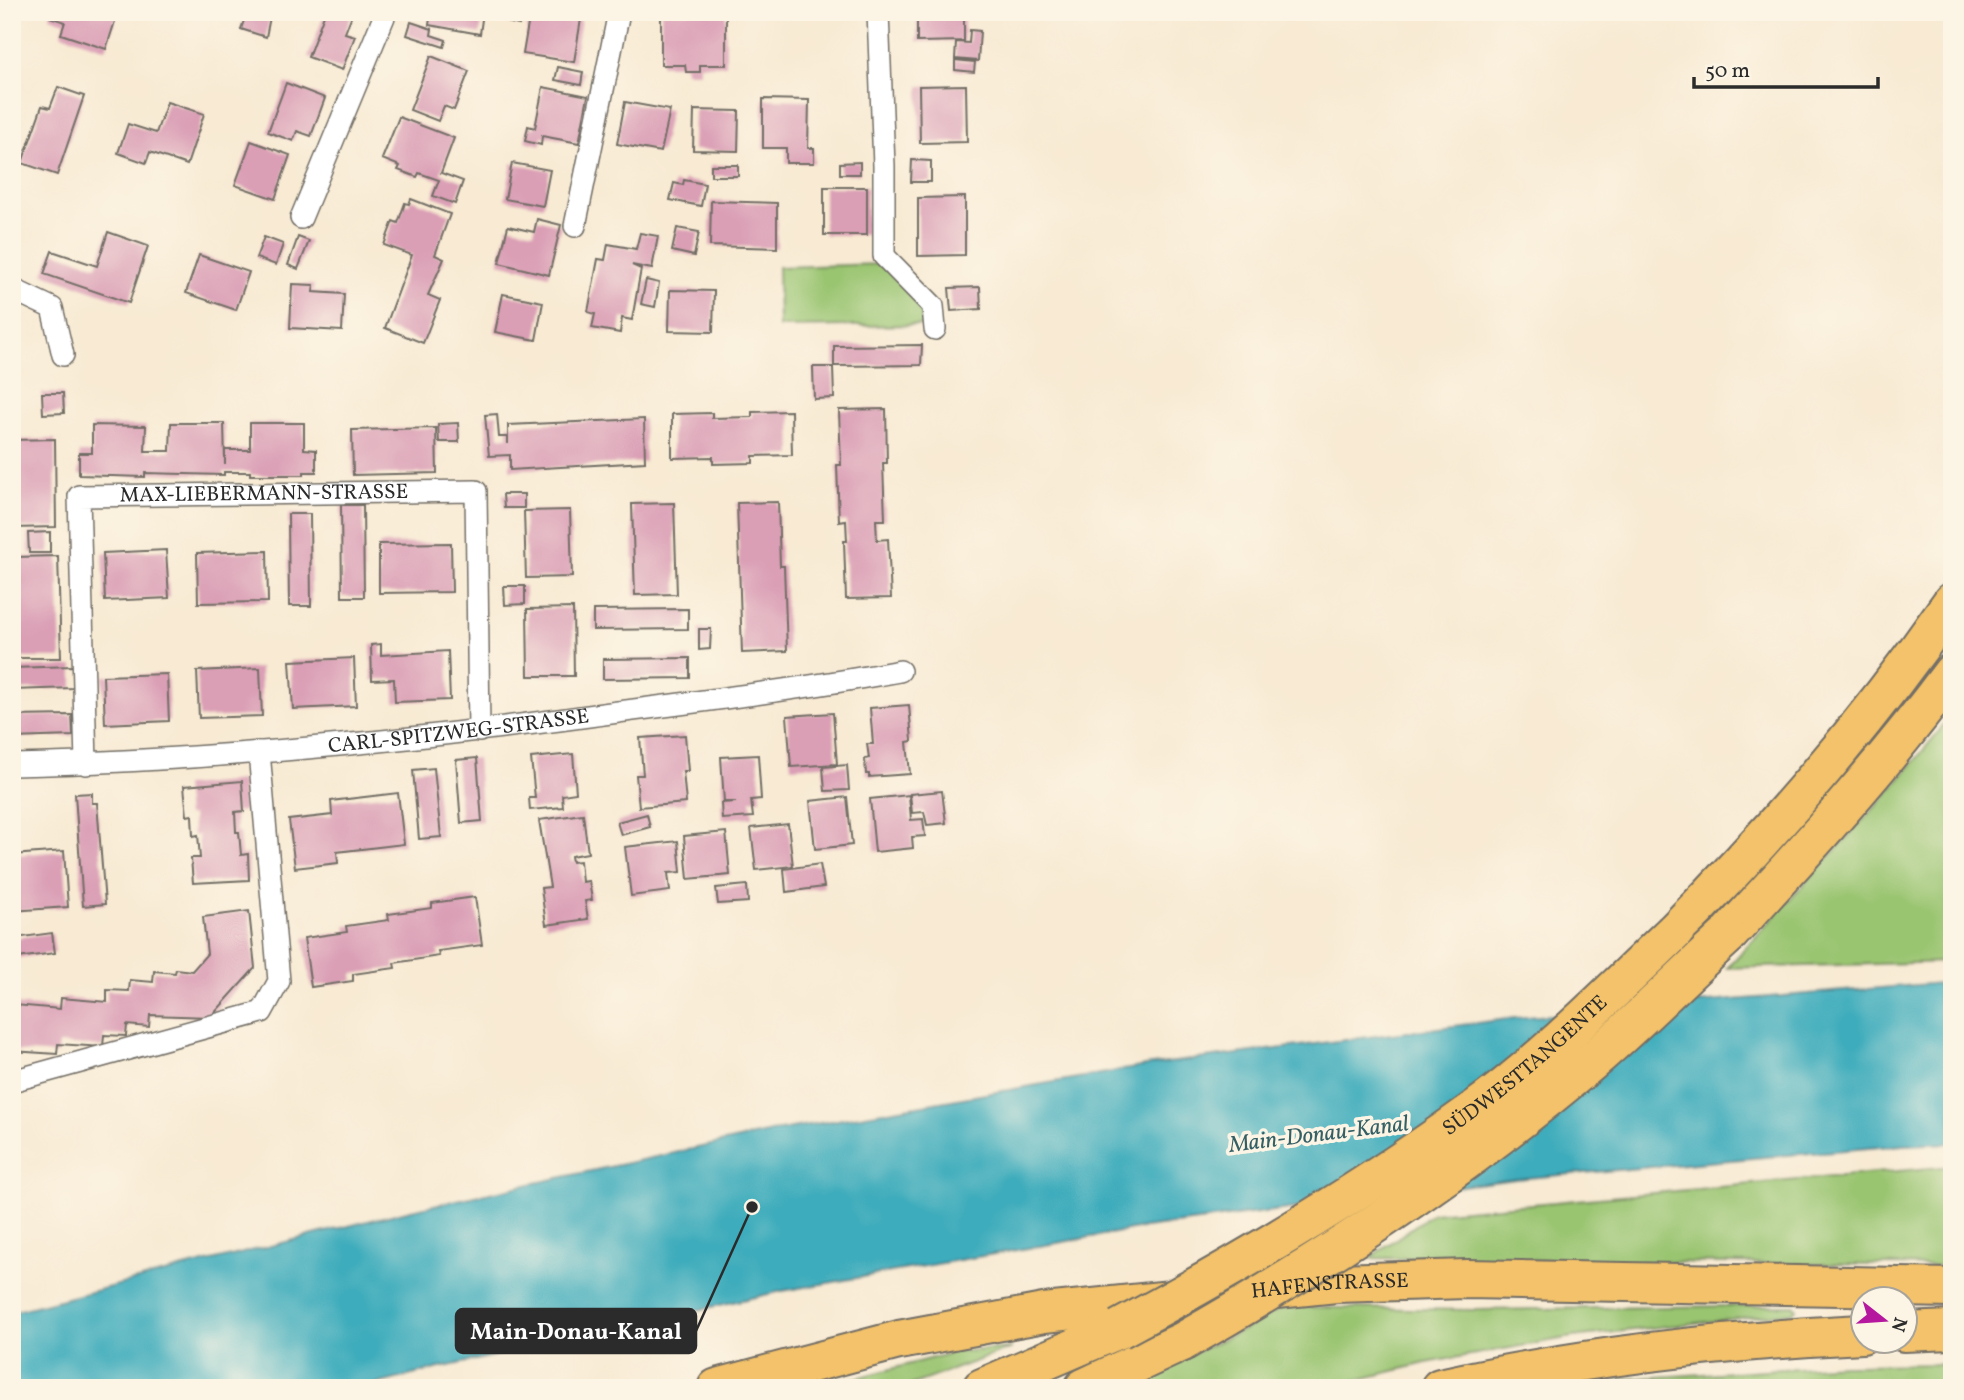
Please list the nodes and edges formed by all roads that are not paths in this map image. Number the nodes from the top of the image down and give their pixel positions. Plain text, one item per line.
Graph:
1 (386, 12) edge
2 (619, 12) edge
3 (878, 12) edge
4 (301, 218) dead end
5 (575, 226) dead end
6 (12, 289) edge
7 (934, 329) dead end
8 (63, 355) dead end
9 (1949, 606) edge
10 (901, 671) dead end
11 (1952, 673) edge
12 (479, 732) junction
13 (259, 752) junction
14 (86, 764) junction
15 (12, 765) edge
16 (12, 1081) edge
17 (1952, 1288) edge
18 (1952, 1330) edge
19 (1918, 1331) edge
20 (1848, 1335) edge
21 (717, 1388) edge
22 (982, 1388) edge
23 (1084, 1388) edge
24 (1440, 1388) edge

1 - 4 street
2 - 5 street
3 - 7 street
6 - 8 street
9 - 22 highway, SÜDWESTTANGENTE, bridge
10 - 12 street, CARL-SPITZWEG-STRASSE
11 - 23 highway, SÜDWESTTANGENTE, bridge
12 - 13 street, CARL-SPITZWEG-STRASSE
12 - 14 street, MAX-LIEBERMANN-STRASSE
13 - 14 street, CARL-SPITZWEG-STRASSE
13 - 16 street
14 - 15 street, CARL-SPITZWEG-STRASSE
17 - 21 highway, HAFENSTRASSE
18 - 19 highway
20 - 24 highway

